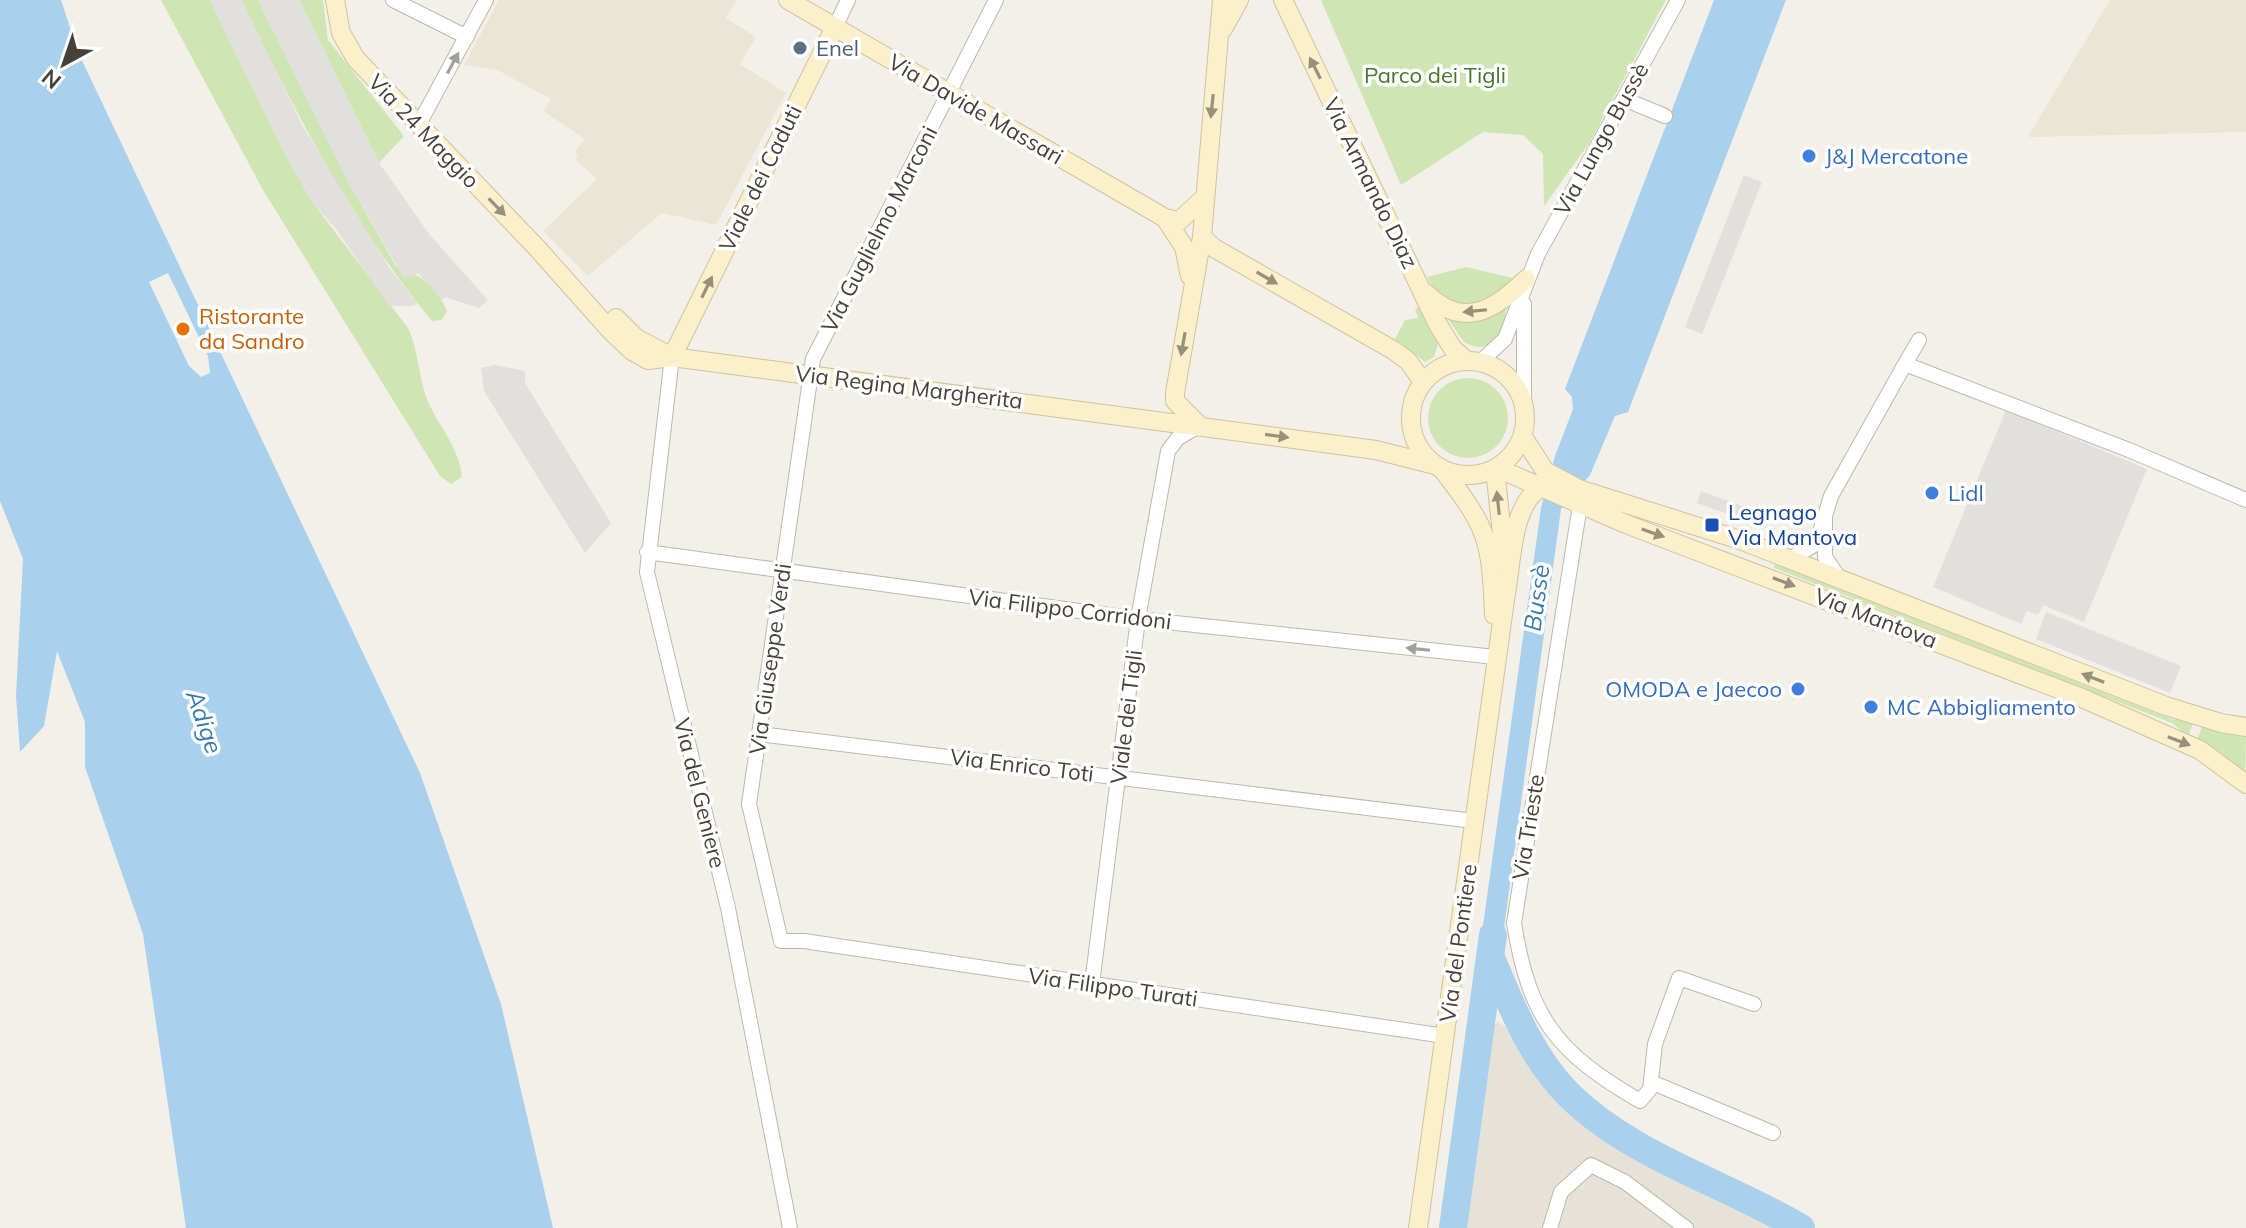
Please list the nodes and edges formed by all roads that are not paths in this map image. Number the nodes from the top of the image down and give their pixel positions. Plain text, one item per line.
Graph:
1 (337, 0) edge
2 (393, 0) edge
3 (486, 0) edge
4 (788, 0) edge
5 (848, 0) edge
6 (996, 0) edge
7 (1222, 0) edge
8 (1239, 0) edge
9 (1270, 0) edge
10 (1283, 0) edge
11 (1678, 0) edge
12 (1293, 24) junction
13 (835, 27) junction
14 (467, 37) junction
15 (1217, 52) junction
16 (949, 93) junction
17 (1624, 99) junction
18 (1665, 116) dead end
19 (418, 126) junction
20 (1203, 199) junction
21 (1165, 218) junction
22 (1202, 237) junction
23 (1526, 279) junction
24 (1193, 288) junction
25 (1421, 288) junction
26 (1919, 340) dead end
27 (672, 357) junction
28 (1473, 361) junction
29 (1905, 364) junction
30 (810, 374) junction
31 (1423, 382) junction
32 (1175, 401) junction
33 (1524, 405) junction
34 (1150, 419) junction
35 (1200, 425) junction
36 (1523, 437) junction
37 (1168, 451) junction
38 (1438, 467) junction
39 (1496, 468) junction
40 (1544, 479) junction
41 (1577, 498) junction
42 (2246, 500) edge
43 (1825, 516) junction
44 (647, 552) junction
45 (1790, 559) junction
46 (784, 570) junction
47 (1839, 578) junction
48 (1506, 593) junction
49 (1138, 619) junction
50 (1495, 657) junction
51 (2246, 727) edge
52 (759, 734) junction
53 (1119, 776) junction
54 (2246, 784) edge
55 (1474, 821) junction
56 (781, 941) joint
57 (1092, 984) junction
58 (1754, 1004) dead end
59 (1445, 1036) junction
60 (1651, 1082) junction
61 (1773, 1133) dead end
62 (790, 1228) edge
63 (1418, 1228) edge
64 (1550, 1228) edge
65 (1686, 1228) edge

1 - 19 street, Via 24 Maggio
2 - 14 street
3 - 14 street
4 - 13 street, Via Davide Massari
5 - 13 street, Viale dei Caduti
6 - 16 street, Via Guglielmo Marconi
7 - 15 street
8 - 15 street
9 - 12 street
10 - 12 street, Via Armando Diaz
11 - 17 street, Via Lungo Bussè
25 -> 12 street, Via Armando Diaz
13 - 16 street, Via Davide Massari
27 -> 13 street, Viale dei Caduti
19 -> 14 street
15 -> 20 street
16 - 21 street, Via Davide Massari
16 - 30 street, Via Guglielmo Marconi
17 - 18 street
17 - 23 street, Via Lungo Bussè
19 -> 27 street, Via 24 Maggio
20 - 21 street
20 - 22 street
21 - 24 street, Via Davide Massari
22 - 24 street
22 -> 31 street
23 -> 25 street
23 - 28 street, Via Lungo Bussè
23 - 33 street, Via Lungo Bussè
24 -> 32 street
25 - 28 street, Via Armando Diaz
26 - 29 street
27 - 30 street, Via Regina Margherita
27 - 44 street, Via del Geniere
28 - 31 street
28 - 33 street
29 - 42 street
29 - 43 street
30 - 34 street, Via Regina Margherita
30 - 46 street, Via Giuseppe Verdi
31 - 38 street
32 - 34 street
32 - 35 street
33 - 36 street
34 - 35 street, Via Regina Margherita
34 - 37 street
35 - 37 street
35 -> 38 street, Via Regina Margherita
36 - 39 street
36 - 40 street
37 - 49 street, Viale dei Tigli
38 - 39 street
38 - 50 street, Via del Pontiere
39 - 40 street, Via Mantova
48 -> 39 street, Via del Pontiere
40 - 41 street, Via Mantova
40 - 48 street, Via del Pontiere
41 - 45 street, Via Mantova
41 -> 54 street, Via Mantova
41 - 60 street, Via Trieste
43 - 45 street
43 - 47 street
44 - 46 street, Via Filippo Corridoni
44 - 62 street, Via del Geniere
45 - 47 street, Via Mantova
46 - 49 street, Via Filippo Corridoni
46 - 52 street, Via Giuseppe Verdi
51 -> 47 street, Via Mantova
48 - 50 street, Via del Pontiere
50 -> 49 street, Via Filippo Corridoni
49 - 53 street, Viale dei Tigli
50 - 55 street, Via del Pontiere
52 - 53 street, Via Enrico Toti
52 - 56 street, Via Giuseppe Verdi
53 - 55 street, Via Enrico Toti
53 - 57 street, Viale dei Tigli
55 - 59 street, Via del Pontiere
56 - 57 street, Via Filippo Turati
57 - 59 street, Via Filippo Turati
58 - 60 street
59 - 63 street, Via del Pontiere
60 - 61 street
64 - 65 street

